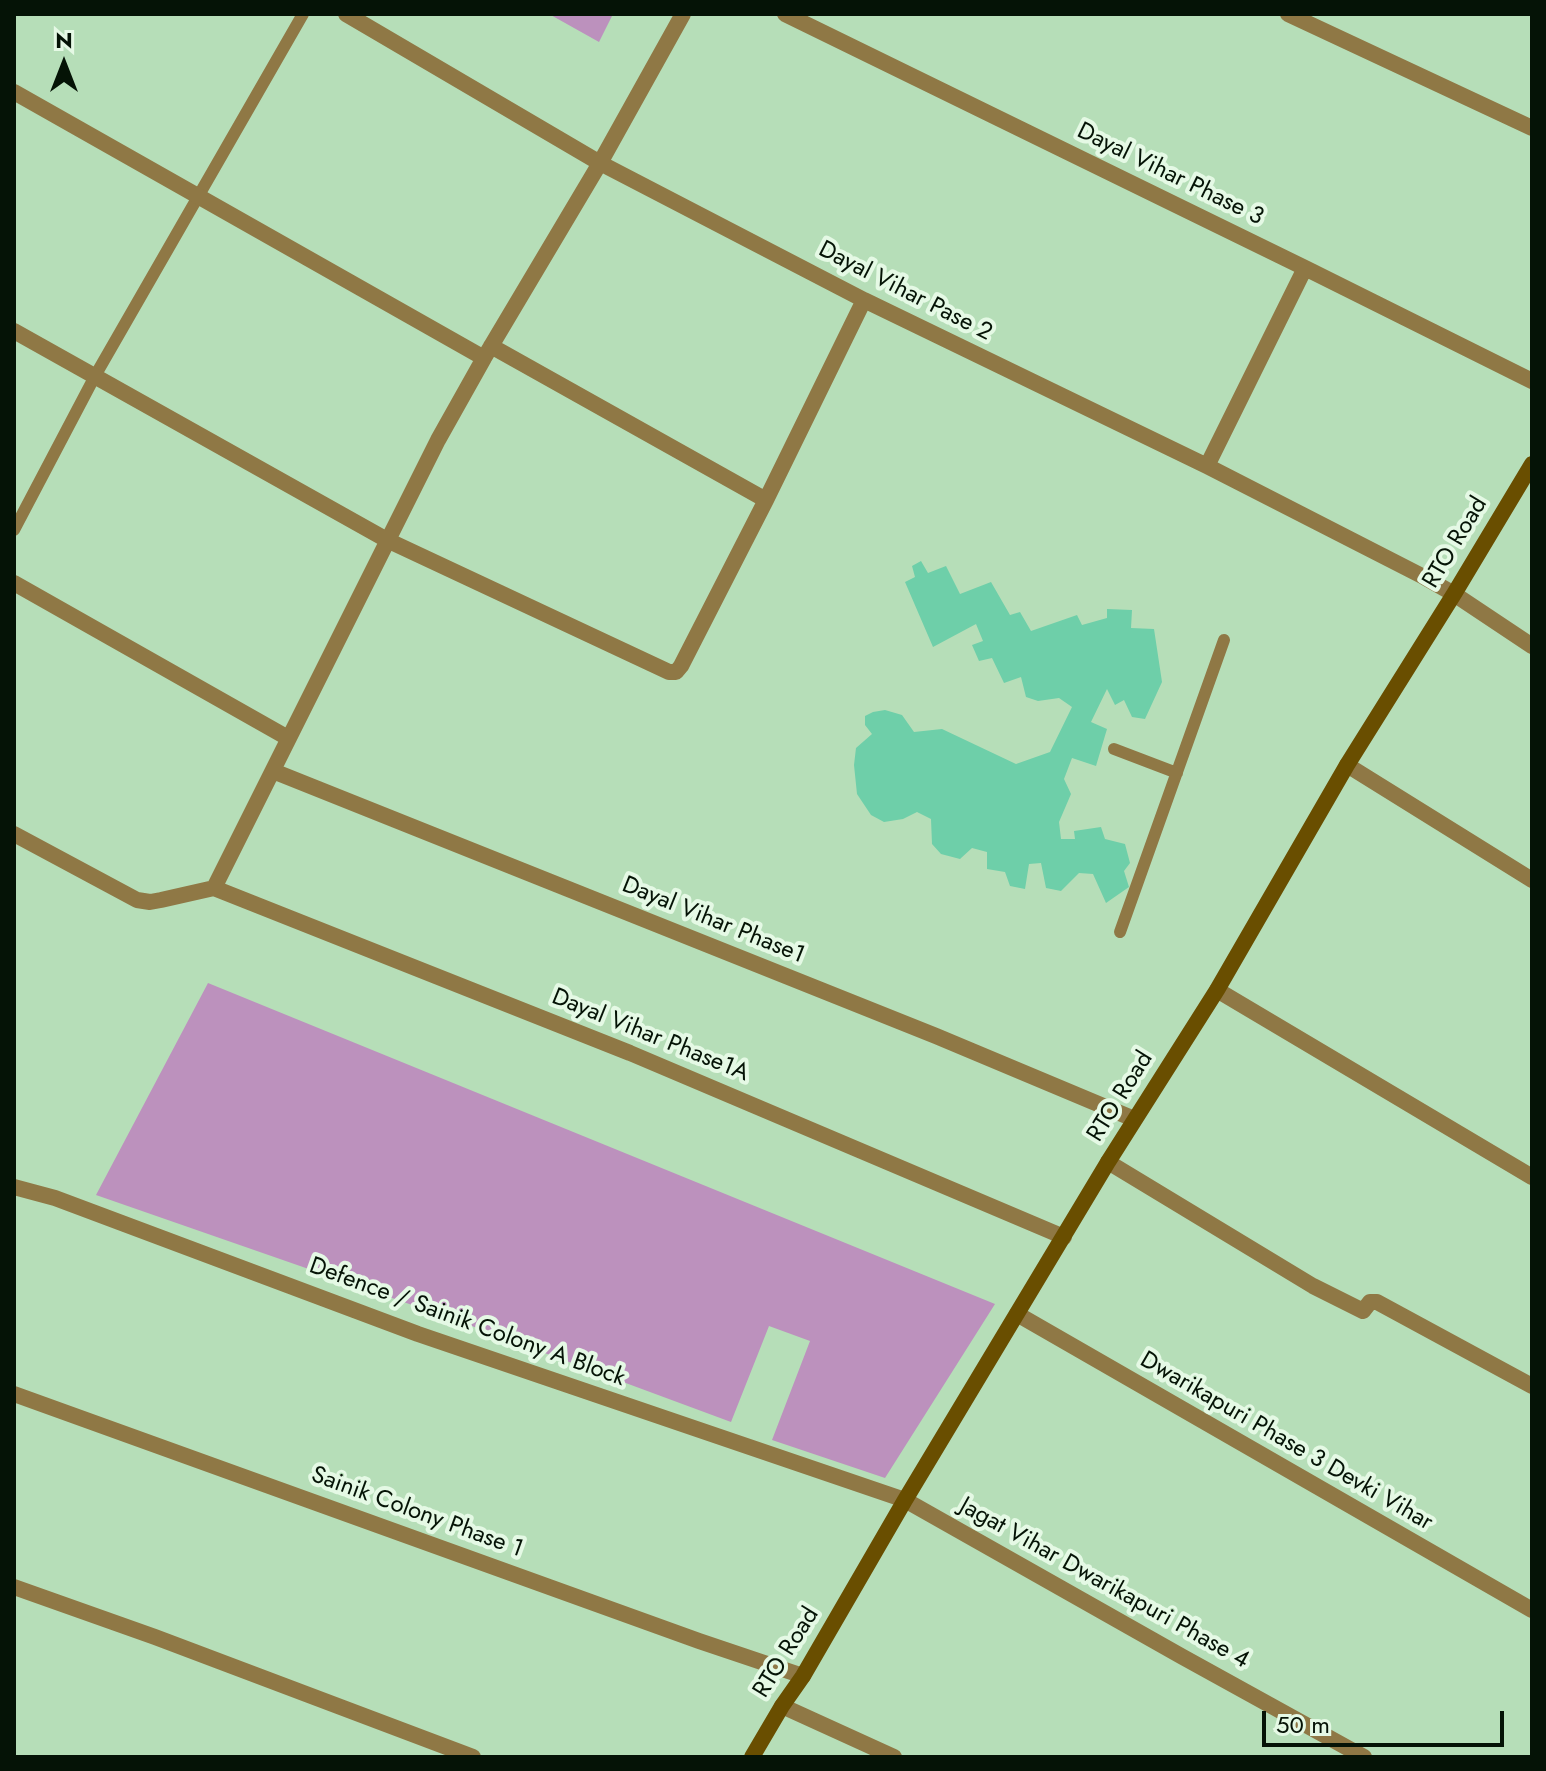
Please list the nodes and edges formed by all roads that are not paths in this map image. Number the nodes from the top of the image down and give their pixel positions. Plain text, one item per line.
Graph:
1 (303, 14) edge
2 (346, 14) edge
3 (683, 14) edge
4 (785, 14) edge
5 (1288, 14) edge
6 (14, 92) edge
7 (1532, 128) edge
8 (600, 163) junction
9 (199, 196) junction
10 (1305, 268) junction
11 (864, 300) junction
12 (14, 331) edge
13 (488, 352) junction
14 (95, 376) junction
15 (1532, 381) edge
16 (1532, 464) edge
17 (1207, 466) junction
18 (766, 500) junction
19 (14, 530) edge
20 (387, 540) junction
21 (14, 583) edge
22 (1454, 594) junction
23 (1224, 640) dead end
24 (1532, 646) edge
25 (288, 738) junction
26 (1114, 749) dead end
27 (1347, 765) junction
28 (273, 771) junction
29 (1177, 773) junction
30 (14, 834) edge
31 (1532, 880) edge
32 (214, 888) junction
33 (1120, 932) dead end
34 (1217, 990) junction
35 (1134, 1119) junction
36 (1108, 1162) junction
37 (1532, 1177) edge
38 (14, 1187) edge
39 (1064, 1237) junction
40 (1017, 1314) junction
41 (1532, 1386) edge
42 (14, 1394) edge
43 (905, 1500) junction
44 (14, 1587) edge
45 (1532, 1610) edge
46 (803, 1676) junction
47 (782, 1706) junction
48 (473, 1757) edge
49 (752, 1757) edge
50 (894, 1757) edge
51 (1364, 1757) edge

1 - 9 lane
2 - 8 street, Dayal Vihar Pase 2
3 - 8 street
4 - 10 street, Dayal Vihar Phase 3
5 - 7 street
6 - 9 street
8 - 11 street, Dayal Vihar Pase 2
8 - 13 street
9 - 13 street
9 - 14 lane
10 - 15 street, Dayal Vihar Phase 3
10 - 17 street
11 - 17 street, Dayal Vihar Pase 2
11 - 18 street
12 - 14 street
13 - 18 street
13 - 20 street
14 - 19 lane
14 - 20 street
16 - 22 street, RTO Road
17 - 22 street, Dayal Vihar Pase 2
18 - 20 street
20 - 25 street
21 - 25 street
22 - 24 street, Dayal Vihar Pase 2
22 - 27 street, RTO Road
23 - 29 lane
25 - 28 street
26 - 29 lane
27 - 31 street
27 - 34 street, RTO Road
28 - 32 street
28 - 35 street, Dayal Vihar Phase1
29 - 33 lane
30 - 32 street
32 - 39 street, Dayal Vihar Phase1A
34 - 35 street, RTO Road
34 - 37 street
35 - 36 street, RTO Road
36 - 39 street, RTO Road
36 - 41 street
38 - 43 street, Defence / Sainik Colony A Block
39 - 40 street, RTO Road
40 - 43 street, RTO Road
40 - 45 street, Dwarikapuri Phase 3 Devki Vihar
42 - 46 street, Sainik Colony Phase 1
43 - 46 street, RTO Road
43 - 51 street, Jagat Vihar Dwarikapuri Phase 4
44 - 48 street
46 - 47 street, RTO Road
47 - 49 street, RTO Road
47 - 50 street

